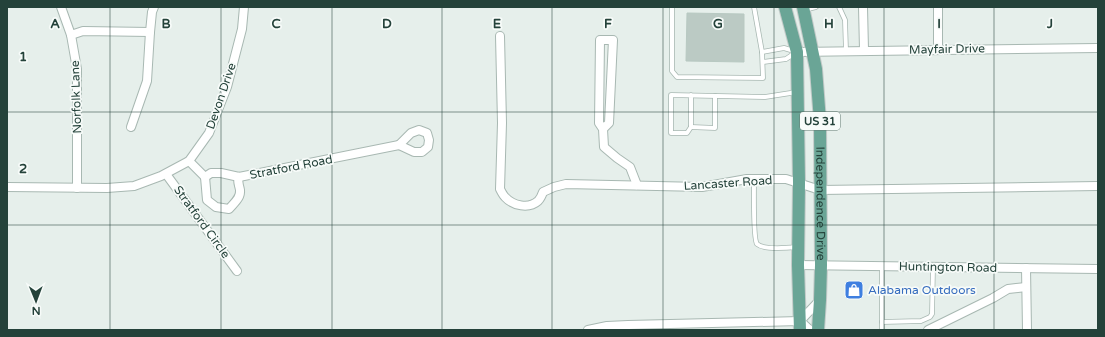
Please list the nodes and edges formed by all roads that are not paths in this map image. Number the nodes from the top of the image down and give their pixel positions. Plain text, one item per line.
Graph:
1 (61, 7) edge
2 (154, 7) edge
3 (244, 7) edge
4 (672, 7) edge
5 (754, 7) edge
6 (785, 7) edge
7 (816, 7) edge
8 (839, 7) edge
9 (863, 7) edge
10 (938, 7) edge
11 (803, 9) edge
12 (150, 32) junction
13 (71, 35) junction
14 (500, 36) dead end
15 (1098, 48) edge
16 (864, 50) junction
17 (938, 50) junction
18 (813, 51) junction
19 (846, 51) junction
20 (762, 52) junction
21 (796, 52) junction
22 (763, 62) junction
23 (599, 87) junction
24 (611, 88) junction
25 (797, 92) junction
26 (691, 95) junction
27 (715, 96) junction
28 (131, 127) dead end
29 (691, 127) junction
30 (604, 129) junction
31 (399, 145) dead end
32 (189, 161) junction
33 (166, 174) junction
34 (205, 177) junction
35 (239, 177) junction
36 (754, 179) junction
37 (799, 183) junction
38 (637, 185) junction
39 (1098, 186) edge
40 (7, 187) edge
41 (77, 188) junction
42 (820, 190) junction
43 (798, 248) junction
44 (798, 265) junction
45 (821, 265) junction
46 (882, 266) junction
47 (933, 267) junction
48 (1026, 268) junction
49 (1098, 269) edge
50 (237, 271) dead end
51 (1026, 287) junction
52 (820, 300) junction
53 (882, 322) junction
54 (800, 326) edge
55 (628, 327) edge
56 (588, 330) edge
57 (810, 330) edge
58 (818, 330) edge
59 (882, 330) edge
60 (928, 330) edge
61 (1027, 330) edge

1 - 13 street, Norfolk Lane
2 - 12 street
3 - 32 street, Devon Drive
4 - 22 lane
5 - 20 lane
6 - 21 main road, Independence Drive / US 31
7 - 11 lane
8 - 19 lane
9 - 16 street
10 - 17 street
11 - 18 main road, Independence Drive / US 31
12 - 13 street
12 - 28 street
13 - 41 street, Norfolk Lane
14 - 38 street, Lancaster Road
15 - 17 street, Mayfair Drive
16 - 17 street, Mayfair Drive
16 - 19 street, Mayfair Drive
18 - 19 street, Mayfair Drive
18 - 21 street, Mayfair Drive
18 - 42 main road, Independence Drive / US 31
20 - 21 lane
20 - 22 lane
21 - 22 lane
21 - 25 main road, Independence Drive / US 31
23 - 24 street
23 - 24 street
23 - 30 street
24 - 30 street
25 - 27 lane
25 - 37 main road, Independence Drive / US 31
26 - 27 lane
26 - 29 lane
26 - 29 lane
27 - 29 lane
30 - 38 street
31 - 35 street, Stratford Road
32 - 33 street, Devon Drive
32 - 34 street
33 - 41 street, Devon Drive
33 - 50 street, Stratford Circle
34 - 35 street, Stratford Road
34 - 35 street, Stratford Circle
36 - 37 street, Lancaster Road
36 - 38 street, Lancaster Road
36 - 43 lane
37 - 42 street, Lancaster Road
37 - 43 main road, Independence Drive / US 31
39 - 42 street, Lancaster Road
40 - 41 street, Devon Drive
42 - 45 main road, Independence Drive / US 31
43 - 44 main road, Independence Drive / US 31
44 - 45 street, Huntington Road
44 - 54 main road, Independence Drive / US 31
45 - 46 street, Huntington Road
45 - 52 main road, Independence Drive / US 31
46 - 47 street, Huntington Road
46 - 53 lane
47 - 48 street, Huntington Road
47 - 53 lane
48 - 49 street, Huntington Road
48 - 51 street
51 - 60 street
51 - 61 street
52 - 54 street
52 - 58 main road, Independence Drive / US 31
53 - 59 lane
54 - 55 street
54 - 57 street
55 - 56 street

